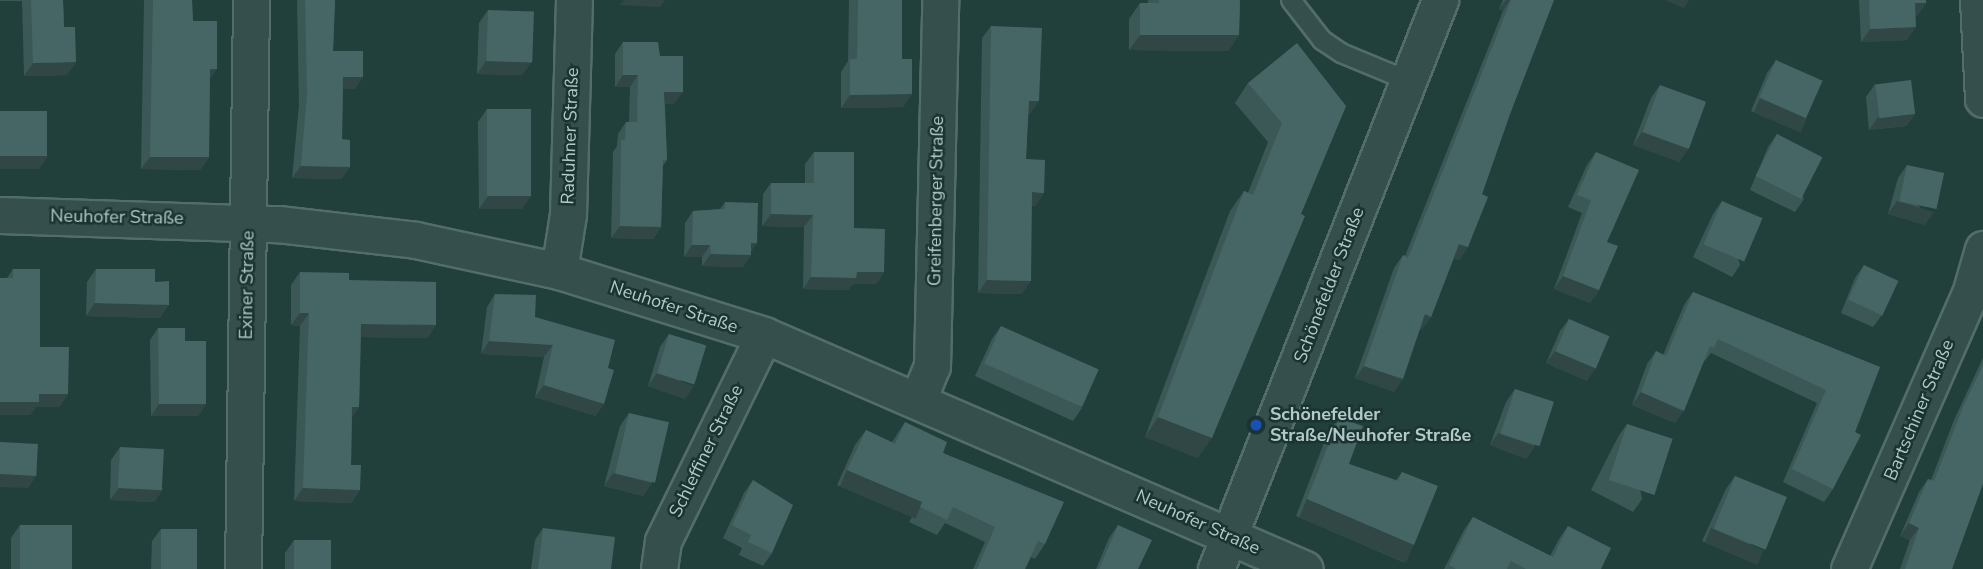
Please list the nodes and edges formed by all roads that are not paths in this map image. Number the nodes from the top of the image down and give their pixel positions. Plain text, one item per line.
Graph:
1 (251, 0) edge
2 (574, 0) edge
3 (940, 0) edge
4 (1291, 0) edge
5 (1440, 0) edge
6 (1978, 0) edge
7 (1409, 81) junction
8 (1983, 99) edge
9 (0, 215) edge
10 (248, 221) junction
11 (1983, 248) edge
12 (559, 271) junction
13 (764, 335) junction
14 (918, 400) junction
15 (1229, 536) junction
16 (243, 569) edge
17 (659, 569) edge
18 (1216, 569) edge
19 (1305, 569) edge
20 (1849, 569) edge

1 - 10 street, Exiner Straße
2 - 12 street, Raduhner Straße
3 - 14 street, Greifenberger Straße
4 - 7 lane
5 - 7 street, Schönefelder Straße
6 - 8 street
7 - 15 street, Schönefelder Straße
9 - 10 street, Neuhofer Straße
10 - 12 street, Neuhofer Straße
10 - 16 street, Exiner Straße
11 - 20 street, Bartschiner Straße
12 - 13 street, Neuhofer Straße
13 - 14 street, Neuhofer Straße
13 - 17 street, Schleffiner Straße
14 - 15 street, Neuhofer Straße
15 - 18 street, Schönefelder Straße
15 - 19 street, Neuhofer Straße

